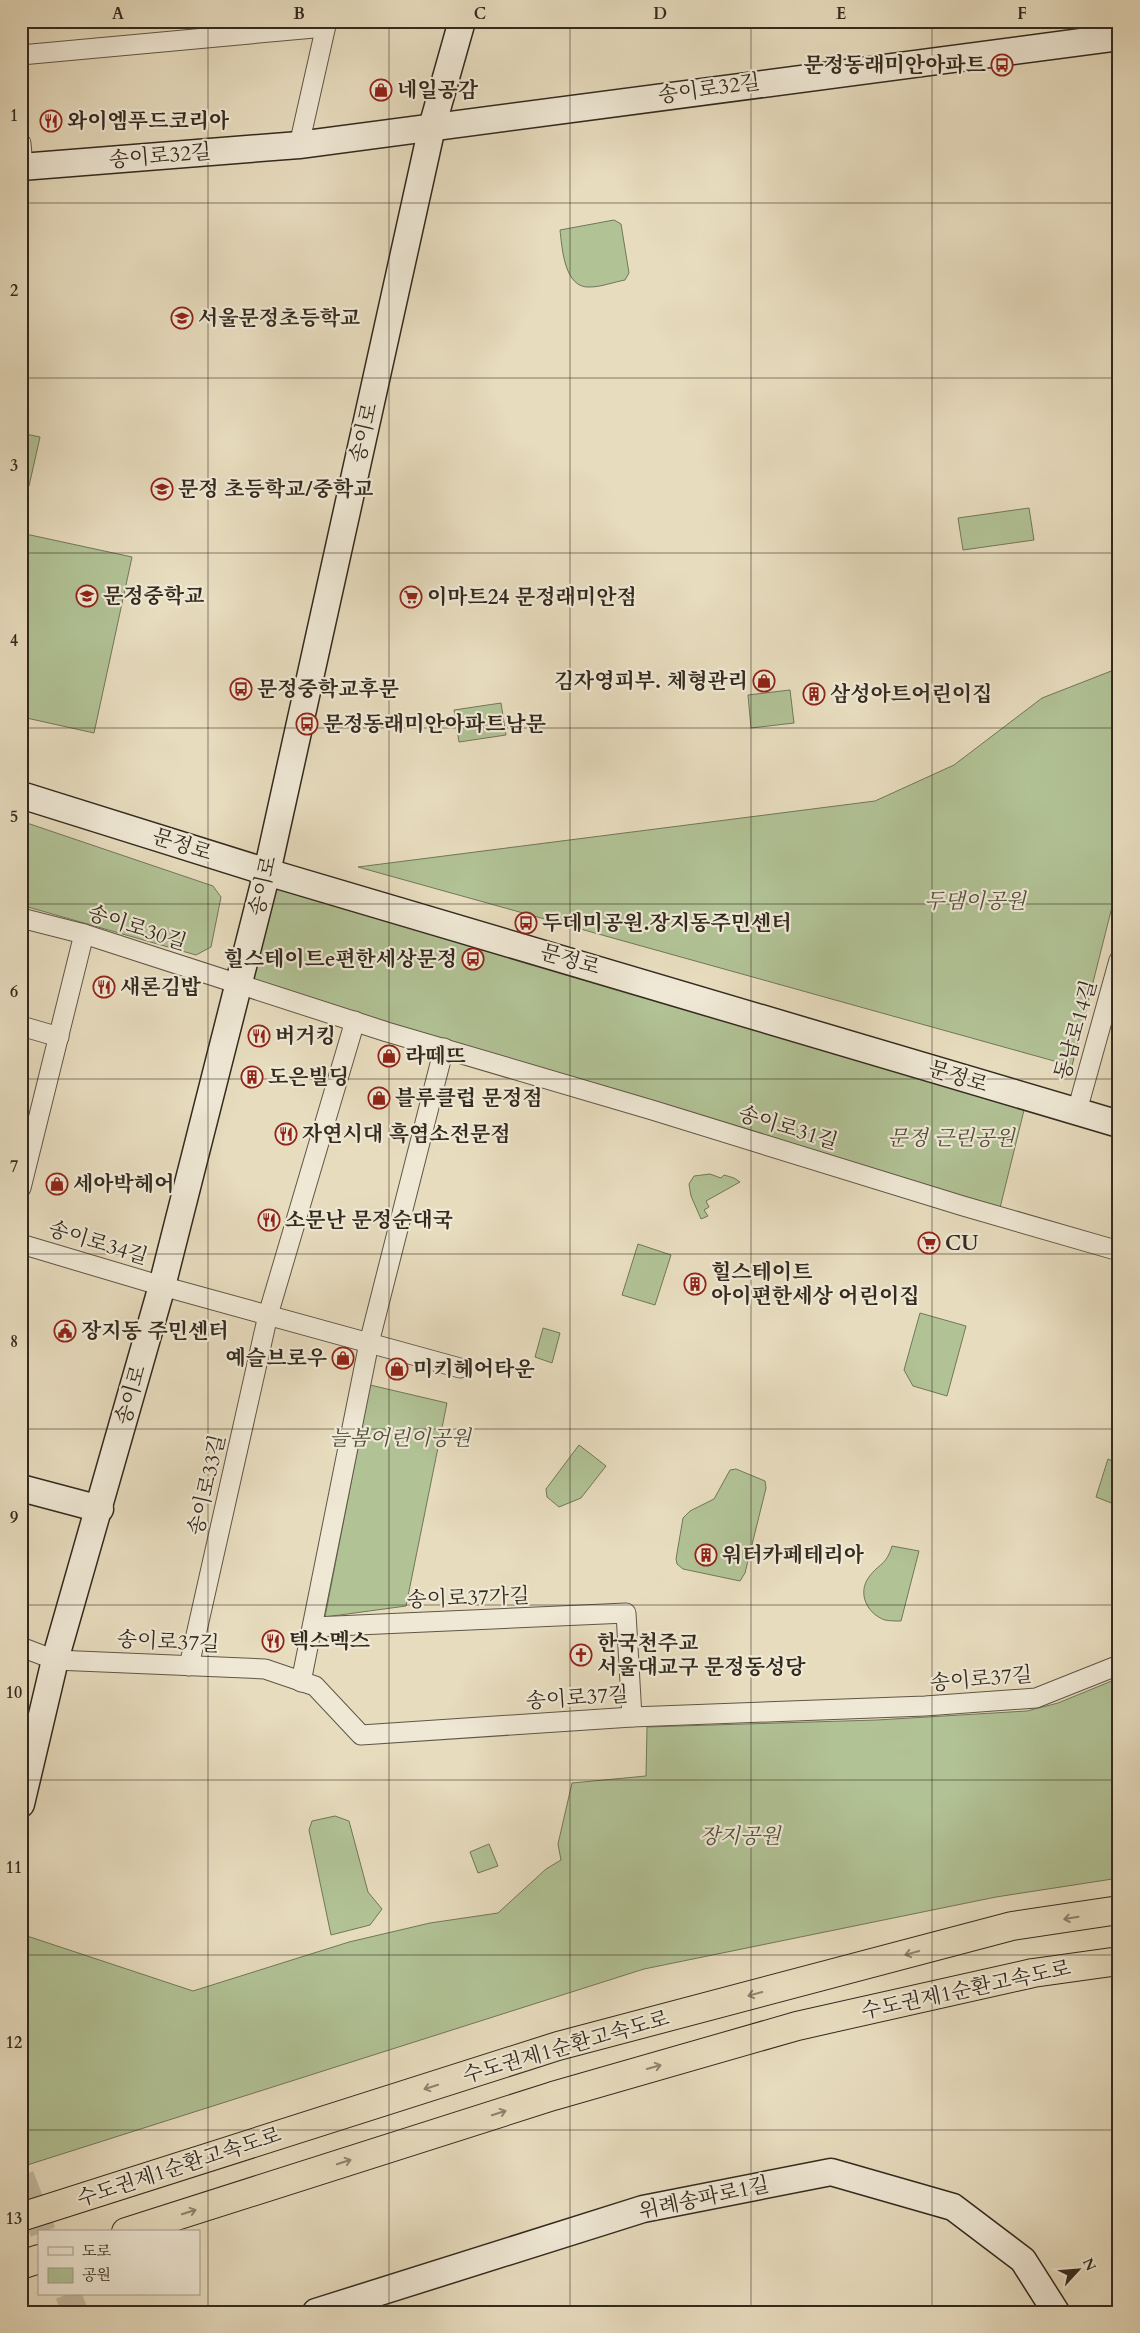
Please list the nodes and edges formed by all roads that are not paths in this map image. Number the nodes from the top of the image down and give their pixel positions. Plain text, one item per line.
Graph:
1 (462, 21) edge
2 (326, 24) edge
3 (1119, 37) edge
4 (21, 55) edge
5 (432, 127) junction
6 (299, 145) junction
7 (22, 162) edge
8 (21, 795) edge
9 (267, 872) junction
10 (21, 918) edge
11 (84, 934) junction
12 (1119, 960) edge
13 (239, 985) junction
14 (355, 1021) junction
15 (21, 1026) edge
16 (59, 1037) junction
17 (444, 1048) junction
18 (1077, 1111) junction
19 (1119, 1124) edge
20 (28, 1127) edge
21 (21, 1188) edge
22 (21, 1244) edge
23 (1119, 1251) edge
24 (162, 1286) junction
25 (268, 1315) junction
26 (369, 1343) junction
27 (460, 1368) dead end
28 (21, 1488) edge
29 (100, 1509) junction
30 (312, 1627) junction
31 (21, 1647) edge
32 (55, 1660) junction
33 (189, 1666) junction
34 (1119, 1666) edge
35 (301, 1682) junction
36 (632, 1717) junction
37 (28, 1743) edge
38 (21, 1804) edge
39 (1119, 1910) edge
40 (1119, 1961) edge
41 (21, 2217) edge
42 (132, 2230) edge
43 (38, 2260) edge
44 (21, 2265) edge
45 (316, 2312) edge
46 (1056, 2312) edge

1 - 5 street, 송이로
2 - 4 street
2 - 6 street
3 - 5 street, 송이로32길
5 - 6 street, 송이로32길
5 - 9 street, 송이로
6 - 7 street, 송이로32길
8 - 9 street, 문정로
9 - 13 street, 송이로
9 - 18 street, 문정로
10 - 11 street, 송이로30길
11 - 13 street, 송이로30길
11 - 16 street
12 - 18 street, 동남로14길
13 - 14 street, 송이로31길
13 - 24 street, 송이로
14 - 17 street, 송이로31길
14 - 25 street
15 - 16 street
16 - 20 street
17 - 23 street, 송이로31길
17 - 26 street
18 - 19 street, 문정로
20 - 21 street
22 - 24 street, 송이로34길
24 - 25 street
24 - 29 street, 송이로
25 - 26 street
25 - 33 street, 송이로33길
26 - 27 street
26 - 30 street
28 - 29 street
29 - 32 street, 송이로
30 - 35 street
30 - 36 street, 송이로37가길
31 - 32 street, 송이로37길
32 - 33 street, 송이로37길
32 - 37 street, 송이로
33 - 35 street, 송이로37길
34 - 36 street, 송이로37길
35 - 36 street, 송이로37길
37 - 38 street, 송이로
39 -> 41 highway, 수도권제1순환고속도로
42 -> 40 highway, 수도권제1순환고속도로
43 - 44 highway
45 - 46 street, 위례송파로1길

